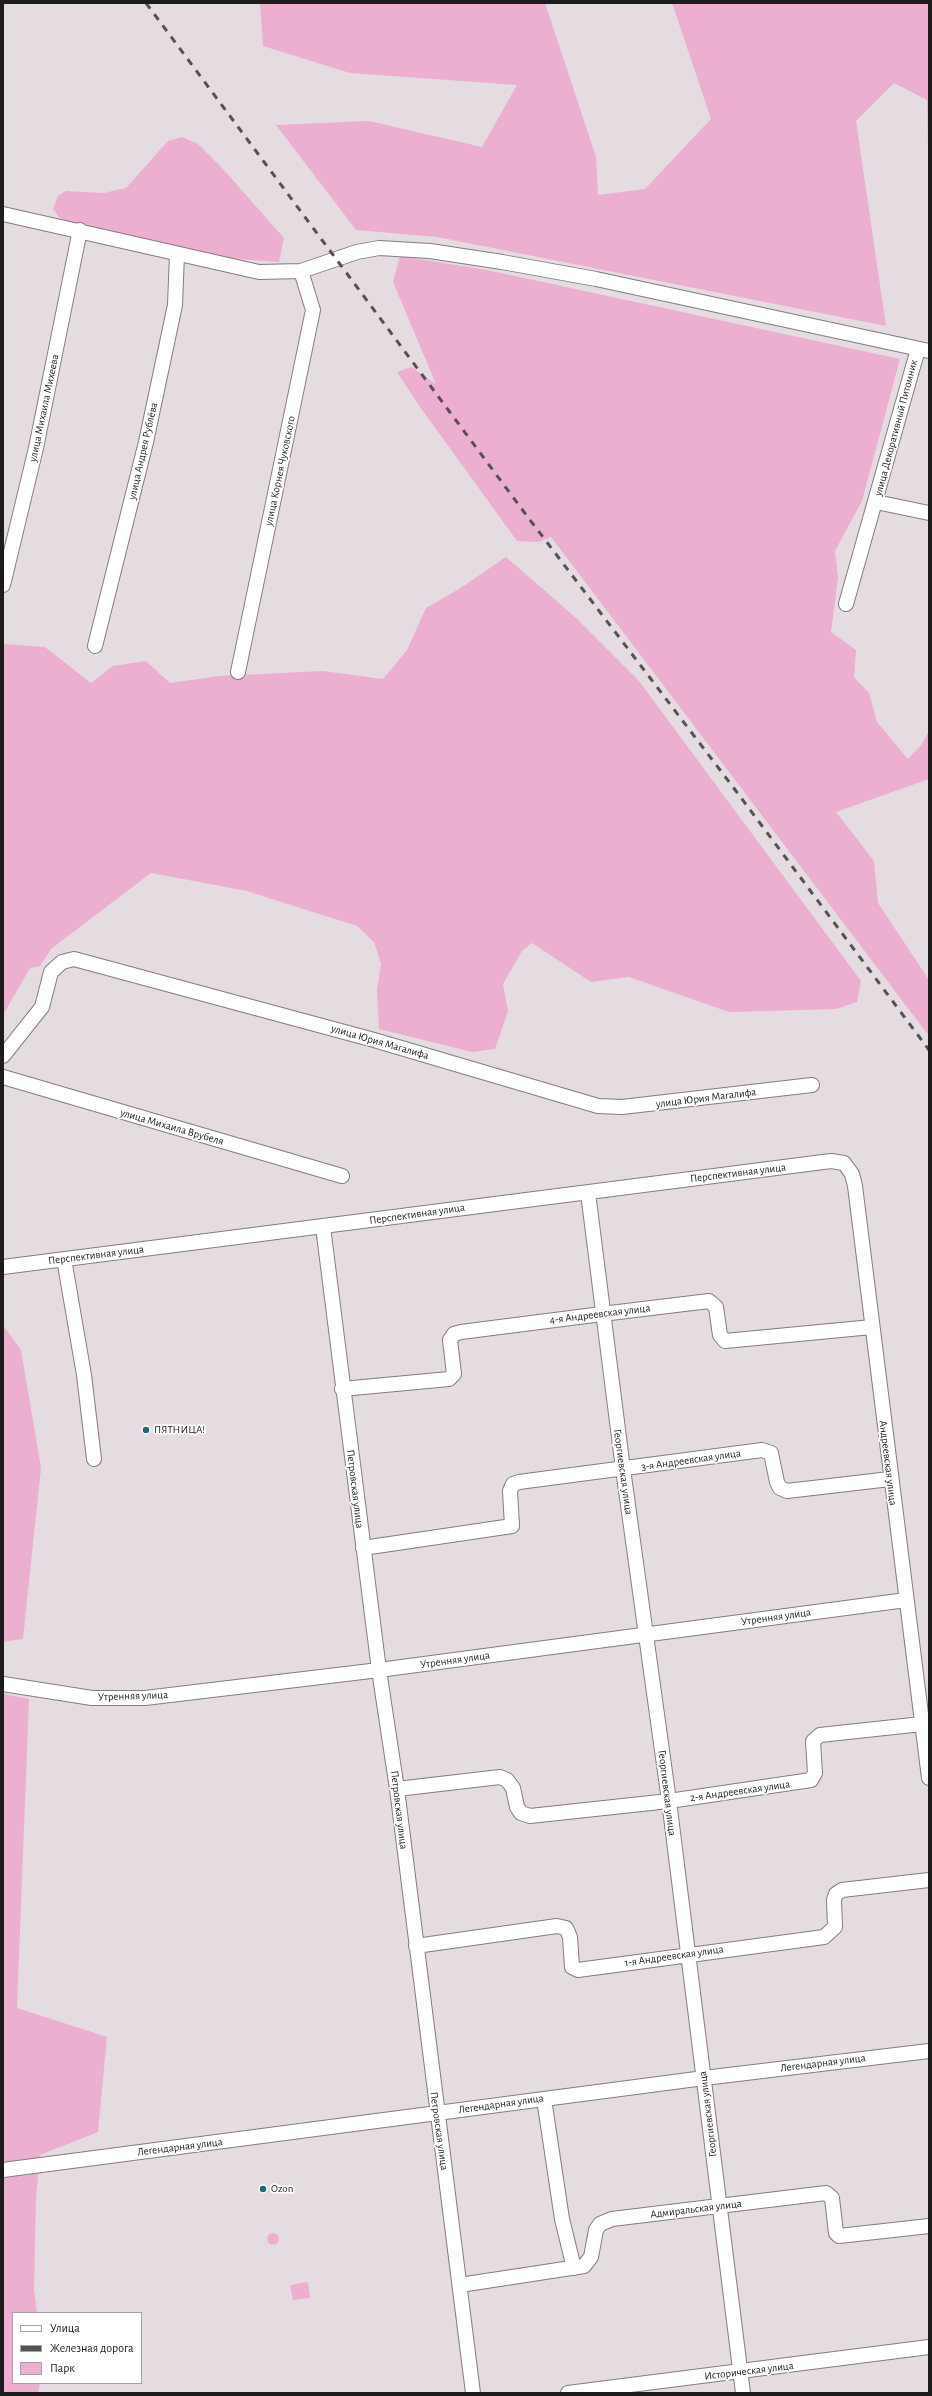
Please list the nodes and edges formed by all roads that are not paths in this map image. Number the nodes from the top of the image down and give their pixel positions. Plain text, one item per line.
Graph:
1 (3, 214) edge
2 (80, 230) junction
3 (177, 254) junction
4 (301, 271) junction
5 (924, 350) edge
6 (876, 502) junction
7 (929, 513) edge
8 (3, 585) edge
9 (846, 604) dead end
10 (94, 646) dead end
11 (238, 672) dead end
12 (3, 1056) edge
13 (3, 1077) edge
14 (812, 1085) dead end
15 (831, 1161) joint
16 (342, 1176) dead end
17 (588, 1193) junction
18 (323, 1227) junction
19 (64, 1259) junction
20 (3, 1267) edge
21 (602, 1314) junction
22 (872, 1327) junction
23 (342, 1389) junction
24 (94, 1459) dead end
25 (622, 1469) junction
26 (890, 1479) junction
27 (363, 1548) junction
28 (906, 1600) junction
29 (646, 1634) junction
30 (379, 1670) junction
31 (3, 1684) edge
32 (922, 1724) junction
33 (929, 1778) edge
34 (397, 1789) junction
35 (669, 1801) junction
36 (929, 1880) edge
37 (416, 1946) junction
38 (687, 1954) junction
39 (929, 2051) edge
40 (704, 2078) junction
41 (544, 2098) junction
42 (436, 2113) junction
43 (3, 2170) edge
44 (719, 2207) junction
45 (929, 2226) edge
46 (574, 2268) junction
47 (460, 2285) junction
48 (929, 2347) edge
49 (740, 2373) junction
50 (472, 2393) edge
51 (568, 2393) edge
52 (743, 2393) edge

1 - 2 street
2 - 3 street
2 - 8 street, улица Михаила Михеева
3 - 4 street
3 - 10 street, улица Андрея Рублёва
4 - 5 street
4 - 11 street, улица Корнея Чуковского
5 - 6 street, улица Декоративный Питомник
6 - 7 street, улица Декоративный Питомник
6 - 9 street
12 - 14 street, улица Юрия Магалифа
13 - 16 street, улица Михаила Врубеля
15 - 17 street, Перспективная улица
15 - 22 street, Андреевская улица
17 - 18 street, Перспективная улица
17 - 21 street, Георгиевская улица
18 - 19 street, Перспективная улица
18 - 23 street, Петровская улица
19 - 20 street, Перспективная улица
19 - 24 street
21 - 22 street, 4-я Андреевская улица
21 - 23 street, 4-я Андреевская улица
21 - 25 street, Георгиевская улица
22 - 26 street, Андреевская улица
23 - 27 street, Петровская улица
25 - 26 street, 3-я Андреевская улица
25 - 27 street, 3-я Андреевская улица
25 - 29 street, Георгиевская улица
26 - 28 street, Андреевская улица
27 - 30 street, Петровская улица
28 - 29 street, Утренняя улица
28 - 32 street, Андреевская улица
29 - 30 street, Утренняя улица
29 - 35 street, Георгиевская улица
30 - 31 street, Утренняя улица
30 - 34 street, Петровская улица
32 - 33 street, Андреевская улица
32 - 35 street, 2-я Андреевская улица
34 - 35 street, 2-я Андреевская улица
34 - 37 street, Петровская улица
35 - 38 street, Георгиевская улица
36 - 38 street, 1-я Андреевская улица
37 - 38 street, 1-я Андреевская улица
37 - 42 street, Петровская улица
38 - 40 street, Георгиевская улица
39 - 40 street, Легендарная улица
40 - 41 street, Легендарная улица
40 - 44 street, Георгиевская улица
41 - 42 street, Легендарная улица
41 - 46 street
42 - 43 street, Легендарная улица
42 - 47 street, Петровская улица
44 - 45 street, Адмиральская улица
44 - 46 street, Адмиральская улица
44 - 49 street, Георгиевская улица
46 - 47 street, Адмиральская улица
47 - 50 street, Петровская улица
48 - 49 street, Историческая улица
49 - 51 street, Историческая улица
49 - 52 street, Георгиевская улица

